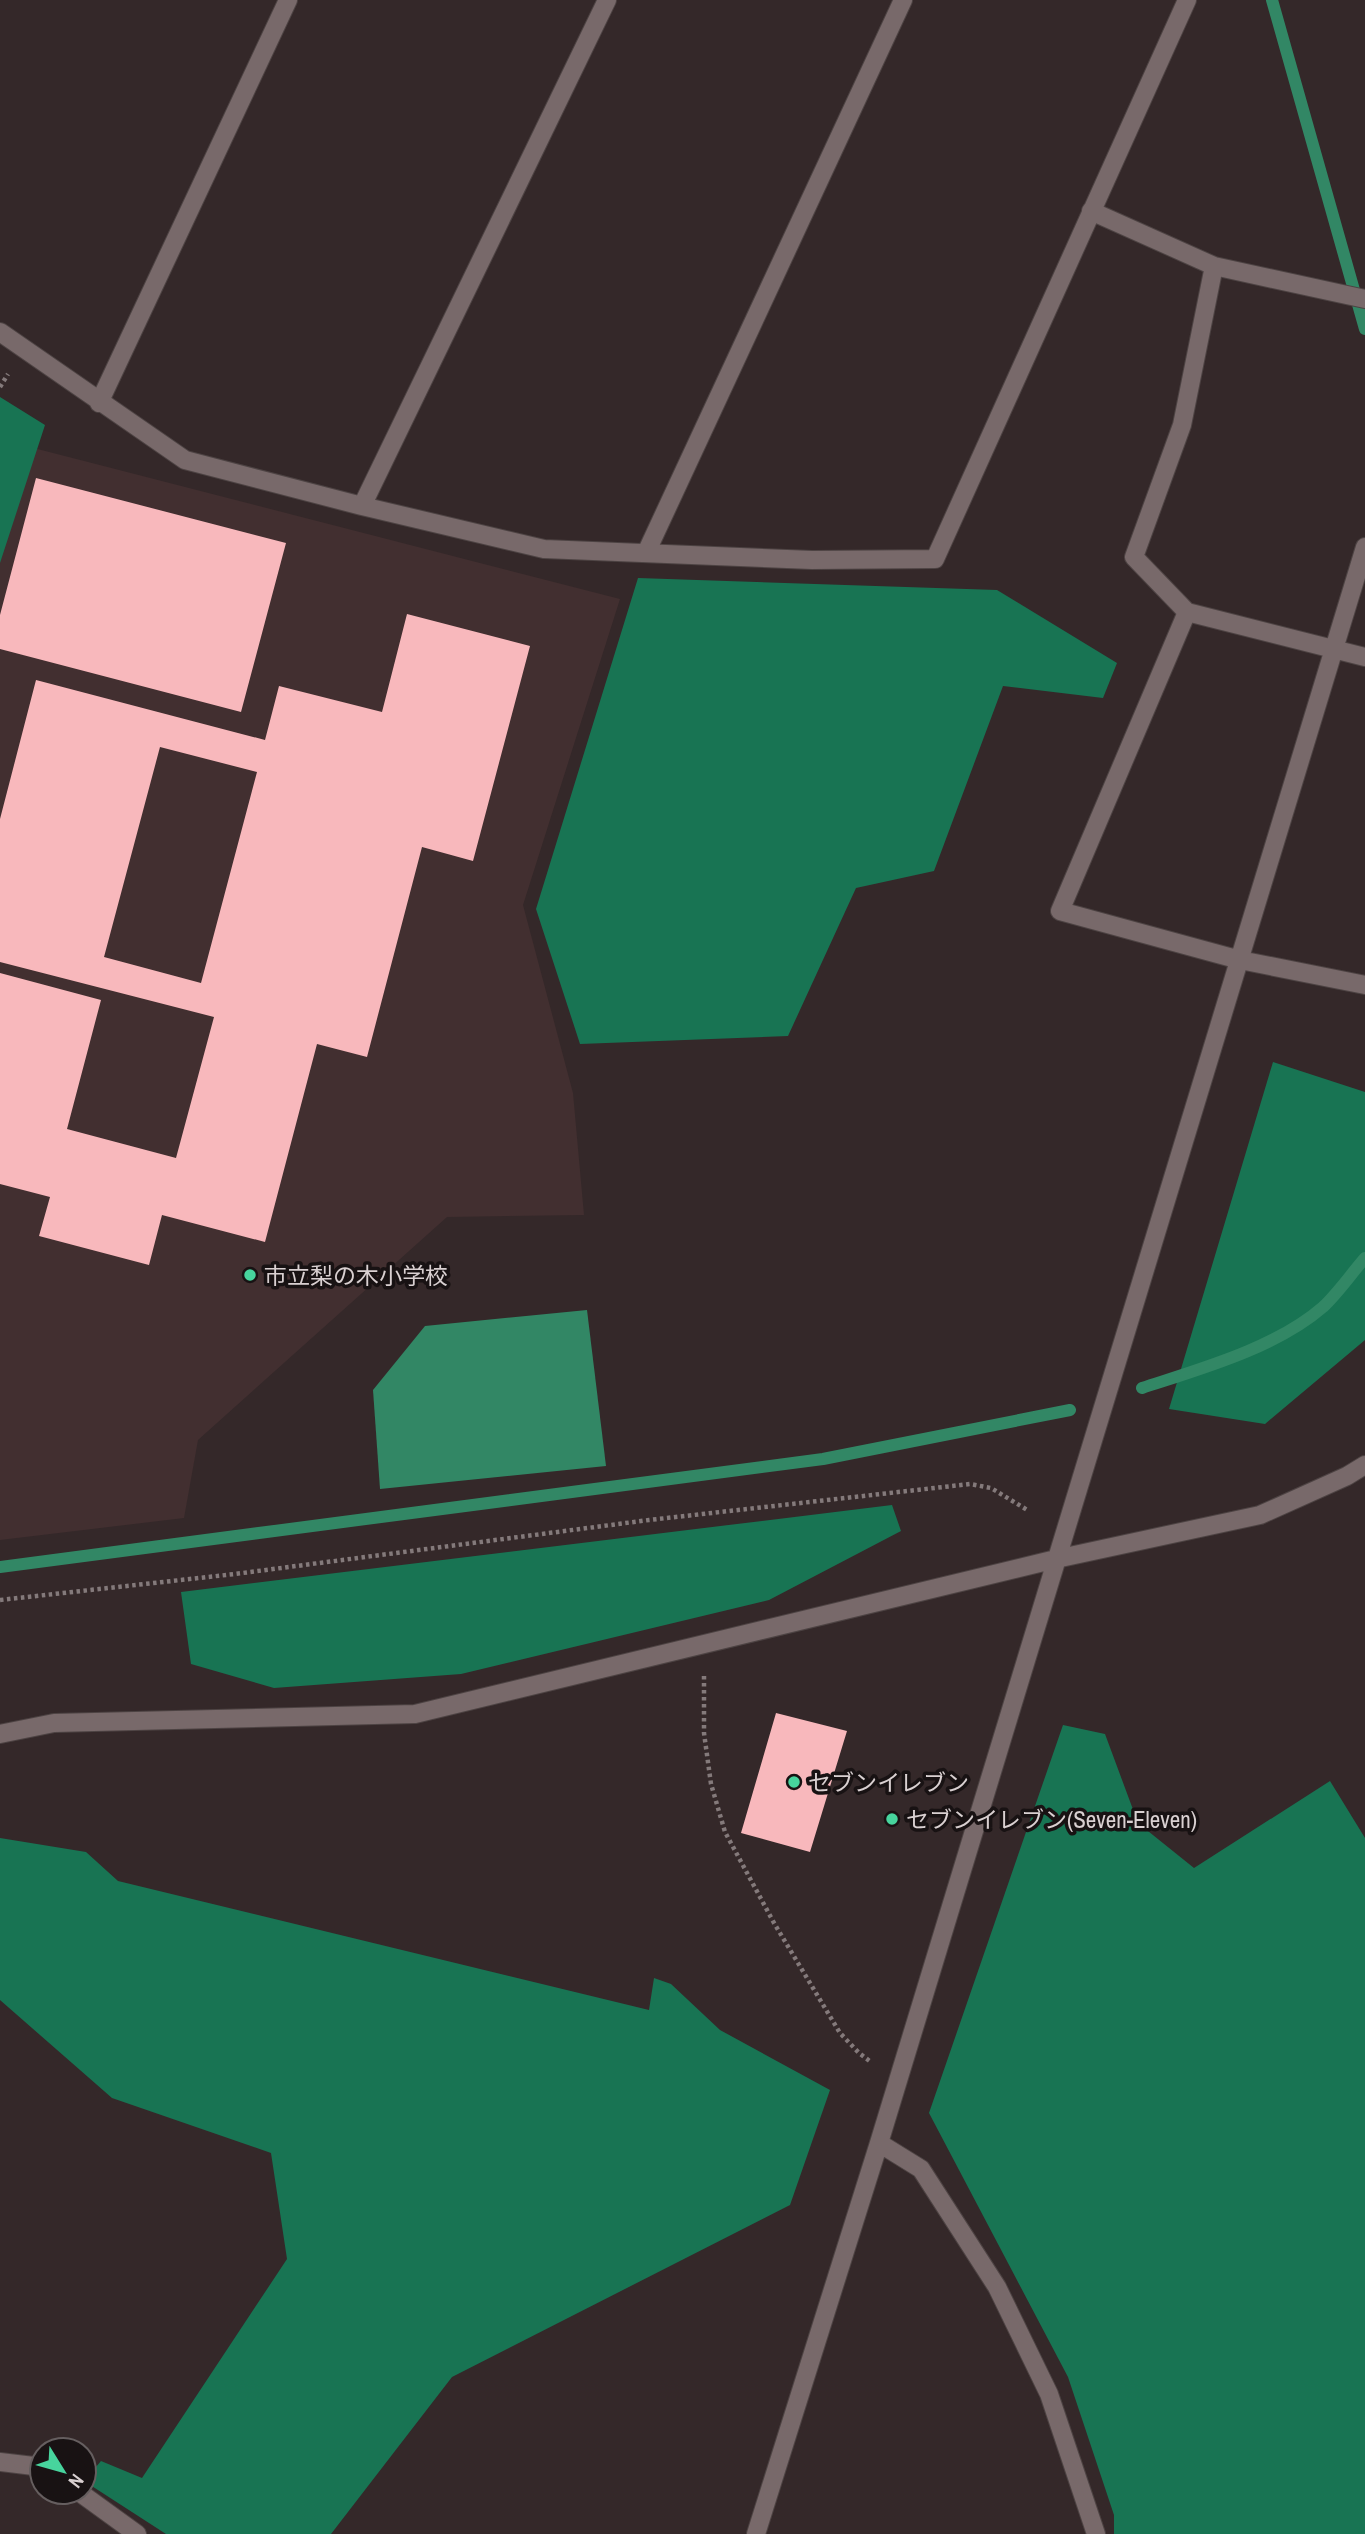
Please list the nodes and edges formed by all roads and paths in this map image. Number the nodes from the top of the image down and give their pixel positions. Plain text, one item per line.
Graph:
1 (288, 0) edge
2 (607, 0) edge
3 (903, 0) edge
4 (1187, 0) edge
5 (1091, 211) junction
6 (1214, 266) junction
7 (1365, 299) edge
8 (0, 332) edge
9 (99, 402) junction
10 (362, 506) junction
11 (1365, 547) edge
12 (646, 553) junction
13 (1187, 612) junction
14 (1334, 648) junction
15 (1365, 657) edge
16 (1240, 960) junction
17 (1365, 985) edge
18 (1365, 1465) edge
19 (1029, 1511) dead end
20 (1056, 1559) junction
21 (0, 1600) edge
22 (704, 1646) junction
23 (0, 1734) edge
24 (897, 2081) junction
25 (879, 2143) junction
26 (0, 2462) edge
27 (28, 2465) edge
28 (98, 2506) edge
29 (137, 2534) edge
30 (757, 2534) edge
31 (1096, 2534) edge

1 - 9 street
2 - 10 street
3 - 12 street
4 - 5 street
5 - 6 street
5 - 12 street
6 - 7 street
6 - 13 street
8 - 9 street
9 - 10 street
10 - 12 street
11 - 14 street
13 - 14 street
13 - 16 street
14 - 15 street
14 - 16 street
16 - 17 street
16 - 20 street
18 - 20 street
19 - 21 path
20 - 22 street
20 - 24 street
22 - 23 street
22 - 24 path
24 - 25 street
25 - 30 street
25 - 31 street
26 - 27 street
28 - 29 street

